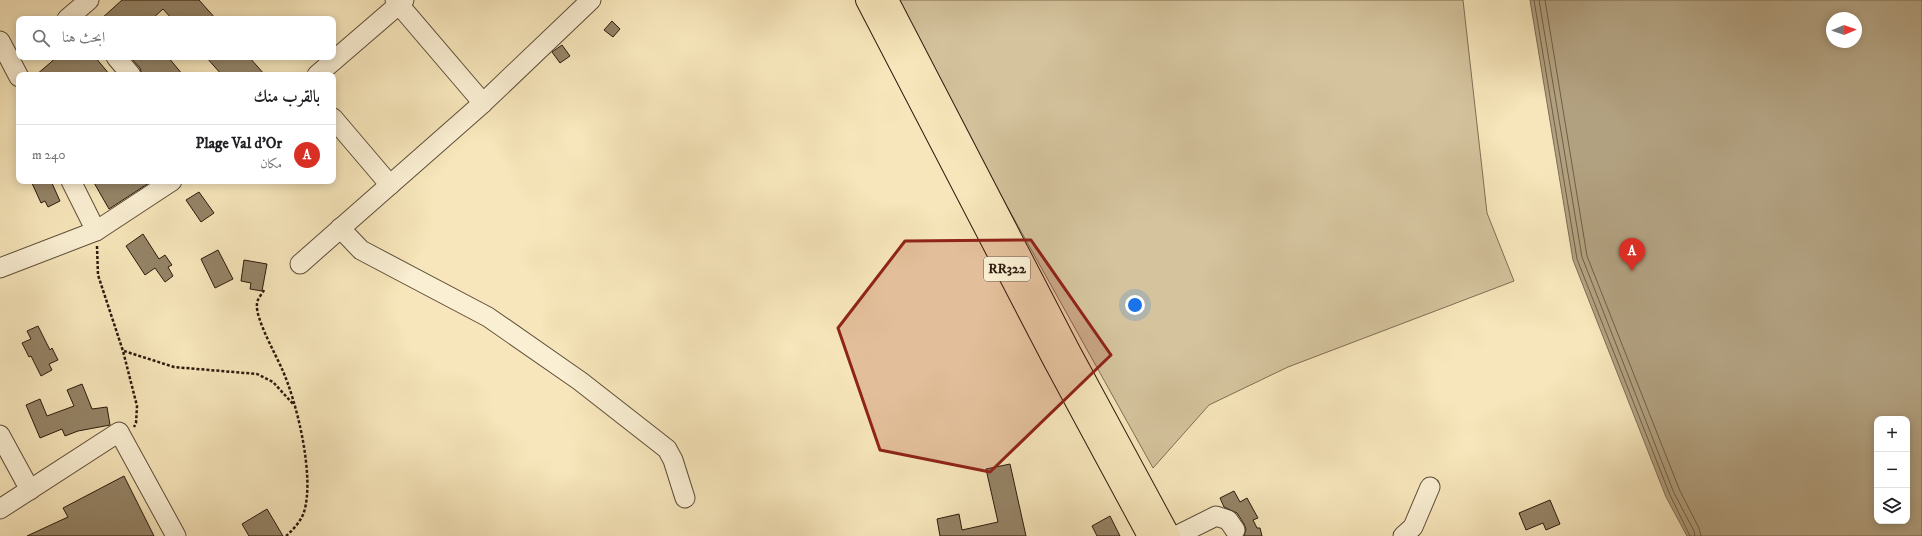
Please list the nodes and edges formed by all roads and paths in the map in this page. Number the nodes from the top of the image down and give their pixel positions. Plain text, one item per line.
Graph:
1 (591, 0) edge
2 (867, 0) edge
3 (888, 0) edge
4 (399, 1) edge
5 (0, 41) edge
6 (336, 58) edge
7 (118, 60) edge
8 (334, 60) edge
9 (19, 67) edge
10 (128, 72) edge
11 (320, 72) edge
12 (483, 103) junction
13 (336, 122) edge
14 (72, 184) edge
15 (167, 184) edge
16 (390, 185) junction
17 (340, 228) junction
18 (96, 231) junction
19 (300, 264) dead end
20 (0, 268) edge
21 (264, 290) dead end
22 (123, 351) junction
23 (294, 406) junction
24 (119, 432) junction
25 (0, 435) edge
26 (1430, 487) dead end
27 (30, 490) junction
28 (685, 498) dead end
29 (0, 509) edge
30 (1235, 530) dead end
31 (176, 536) edge
32 (286, 536) edge
33 (1149, 536) edge
34 (1169, 536) edge
35 (1176, 536) edge
36 (1403, 536) edge

1 - 12 street
2 - 33 main road, RR322
3 - 34 main road, RR322
4 - 6 street
4 - 12 street
5 - 9 street
7 - 10 street
8 - 11 street
12 - 16 street
13 - 16 street
14 - 18 street
15 - 18 street
16 - 17 street
17 - 19 street
17 - 28 street
18 - 20 street
18 - 22 path
21 - 23 path
22 - 23 path
22 - 24 path
23 - 32 path
24 - 27 street
24 - 31 street
25 - 27 street
26 - 36 street
27 - 29 street
30 - 35 street

